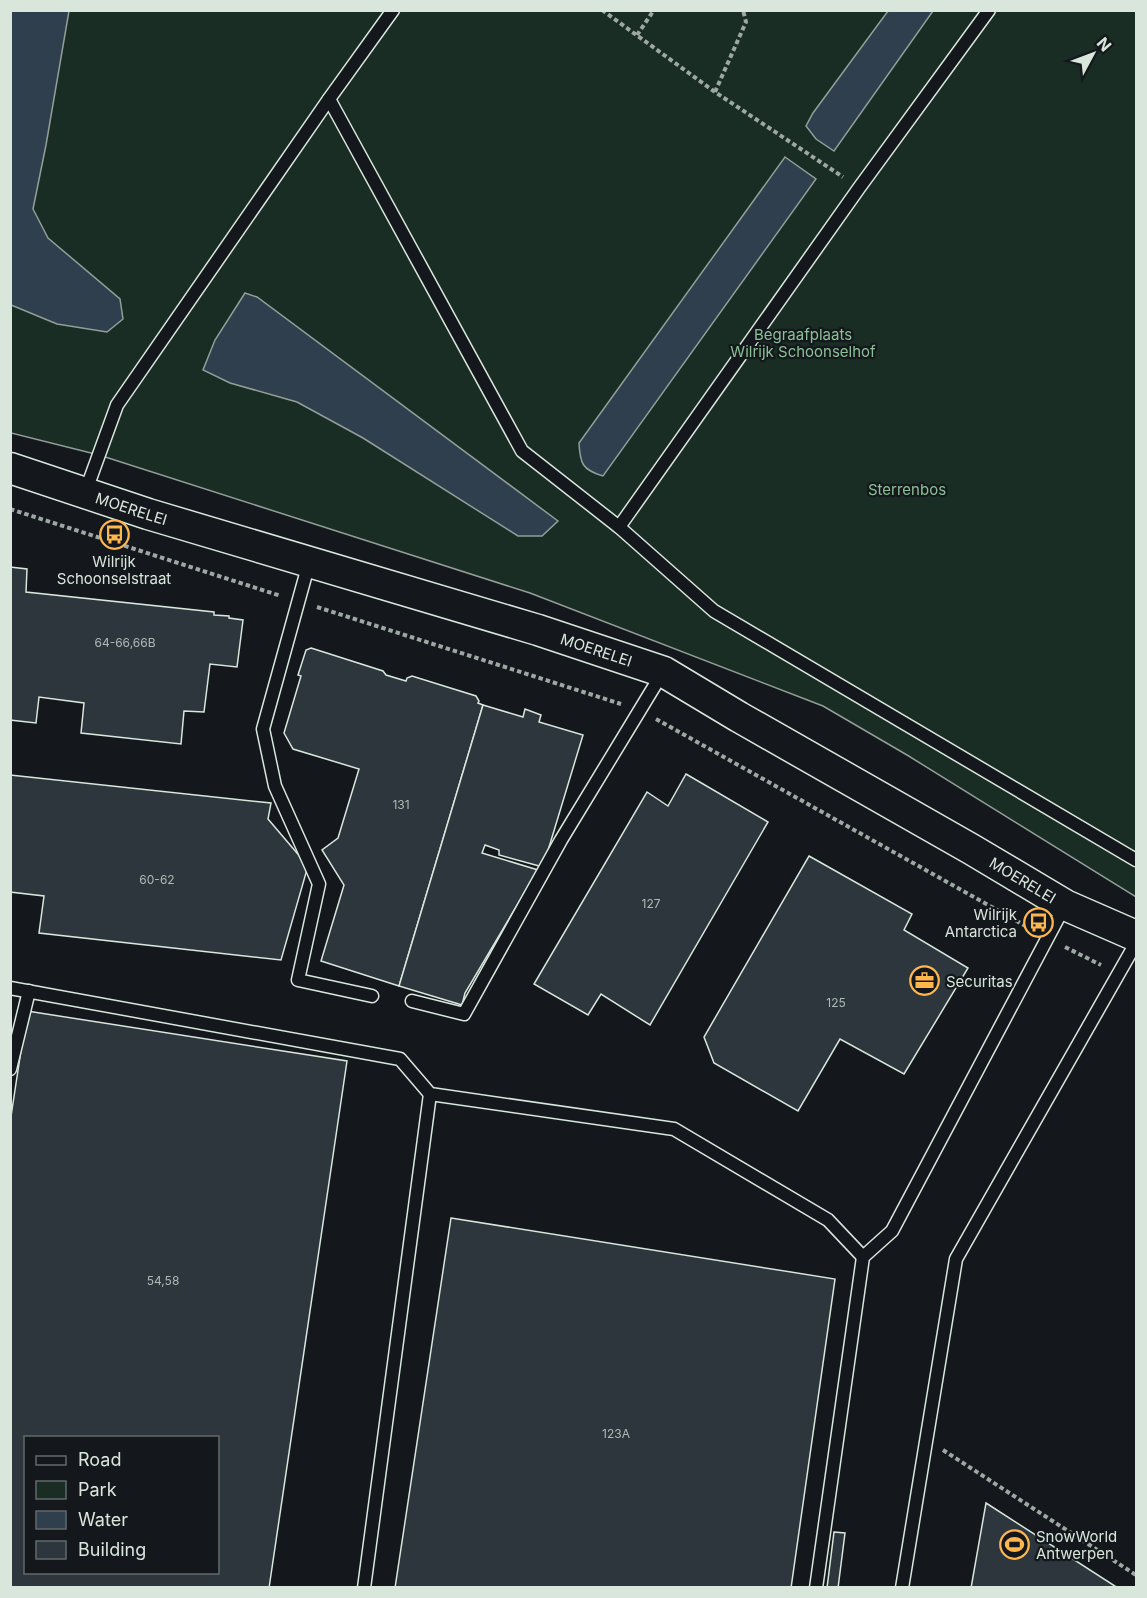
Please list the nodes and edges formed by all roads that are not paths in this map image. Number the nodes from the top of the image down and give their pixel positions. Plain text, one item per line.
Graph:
1 (393, 10) edge
2 (989, 10) edge
3 (329, 99) junction
4 (10, 468) edge
5 (85, 493) junction
6 (619, 527) junction
7 (309, 562) junction
8 (664, 672) junction
9 (1137, 860) edge
10 (1065, 905) junction
11 (1137, 936) edge
12 (1137, 943) edge
13 (10, 988) edge
14 (29, 991) junction
15 (372, 996) dead end
16 (412, 1001) dead end
17 (10, 1069) edge
18 (430, 1094) junction
19 (863, 1257) junction
20 (364, 1587) edge
21 (816, 1587) edge
22 (902, 1587) edge

1 - 3 lane
2 - 6 lane
3 - 5 lane
3 - 6 lane
4 - 5 street, MOERELEI
5 - 7 street, MOERELEI
6 - 9 lane
7 - 8 street, MOERELEI
7 - 15 lane
8 - 10 street, MOERELEI
8 - 16 lane
10 - 11 street, MOERELEI
10 - 19 lane
12 - 22 lane
13 - 14 lane
14 - 17 lane
14 - 18 lane
18 - 19 lane
18 - 20 lane
19 - 21 lane

